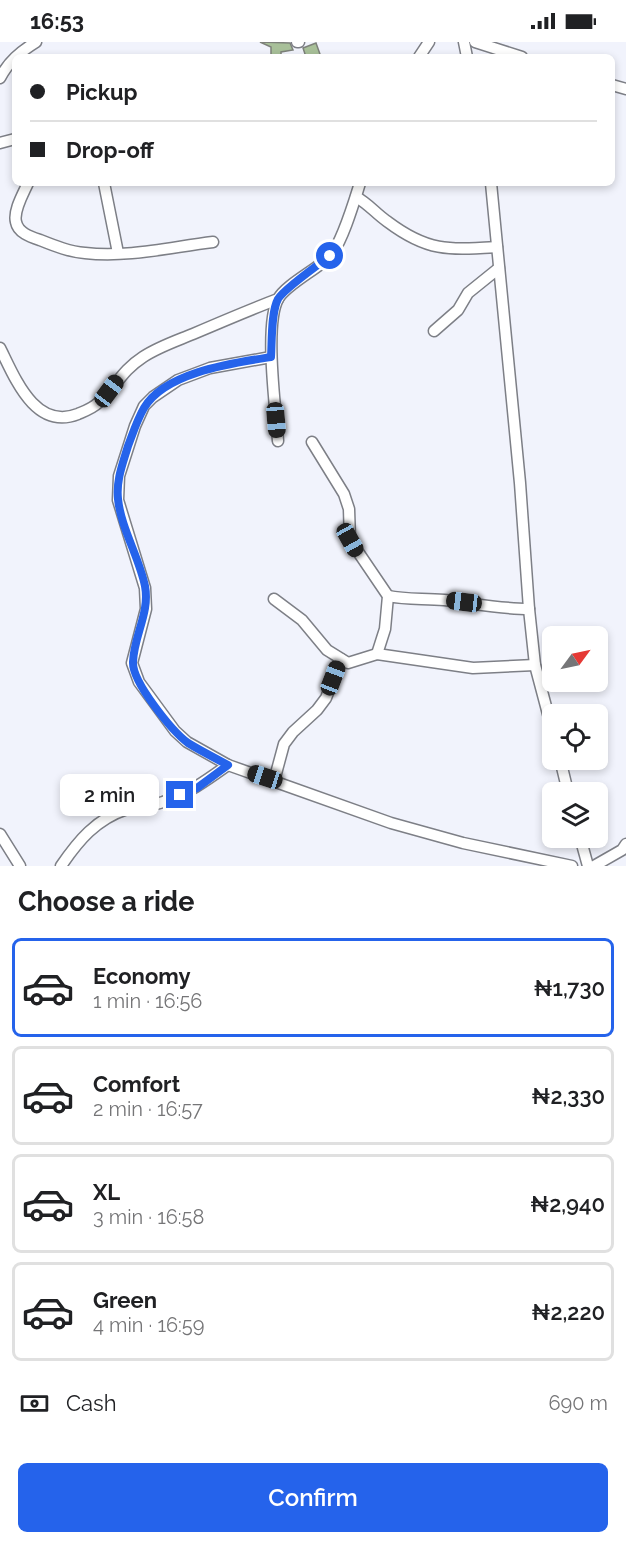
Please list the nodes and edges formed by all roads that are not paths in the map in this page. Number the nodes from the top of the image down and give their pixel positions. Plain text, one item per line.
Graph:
1 (36, 42) edge
2 (475, 42) edge
3 (17, 54) edge
4 (513, 54) edge
5 (12, 60) edge
6 (0, 78) edge
7 (27, 186) edge
8 (105, 186) edge
9 (359, 186) edge
10 (491, 186) edge
11 (356, 196) junction
12 (213, 242) dead end
13 (497, 248) junction
14 (118, 253) junction
15 (499, 268) junction
16 (278, 299) junction
17 (434, 331) dead end
18 (0, 348) edge
19 (271, 357) junction
20 (278, 441) dead end
21 (312, 442) dead end
22 (388, 596) junction
23 (274, 599) dead end
24 (528, 609) junction
25 (376, 654) junction
26 (341, 659) junction
27 (535, 664) junction
28 (545, 704) edge
29 (228, 765) junction
30 (274, 780) junction
31 (0, 834) edge
32 (626, 844) edge
33 (583, 848) edge
34 (20, 866) edge
35 (61, 866) edge
36 (572, 866) edge
37 (588, 866) edge
38 (594, 866) edge

1 - 3 street
2 - 4 street
5 - 6 street
7 - 14 street
8 - 14 street
9 - 11 street
10 - 13 street
11 - 13 street
11 - 16 street
12 - 14 street
13 - 15 street
15 - 17 street
15 - 24 street
16 - 18 street
16 - 19 street
19 - 20 street
19 - 29 street
21 - 22 street
22 - 24 street
22 - 25 street
23 - 26 street
24 - 27 street
25 - 26 street
25 - 27 street
26 - 30 street
27 - 28 street
29 - 30 street
29 - 35 street
30 - 36 street
31 - 34 street
32 - 38 street
33 - 37 street

